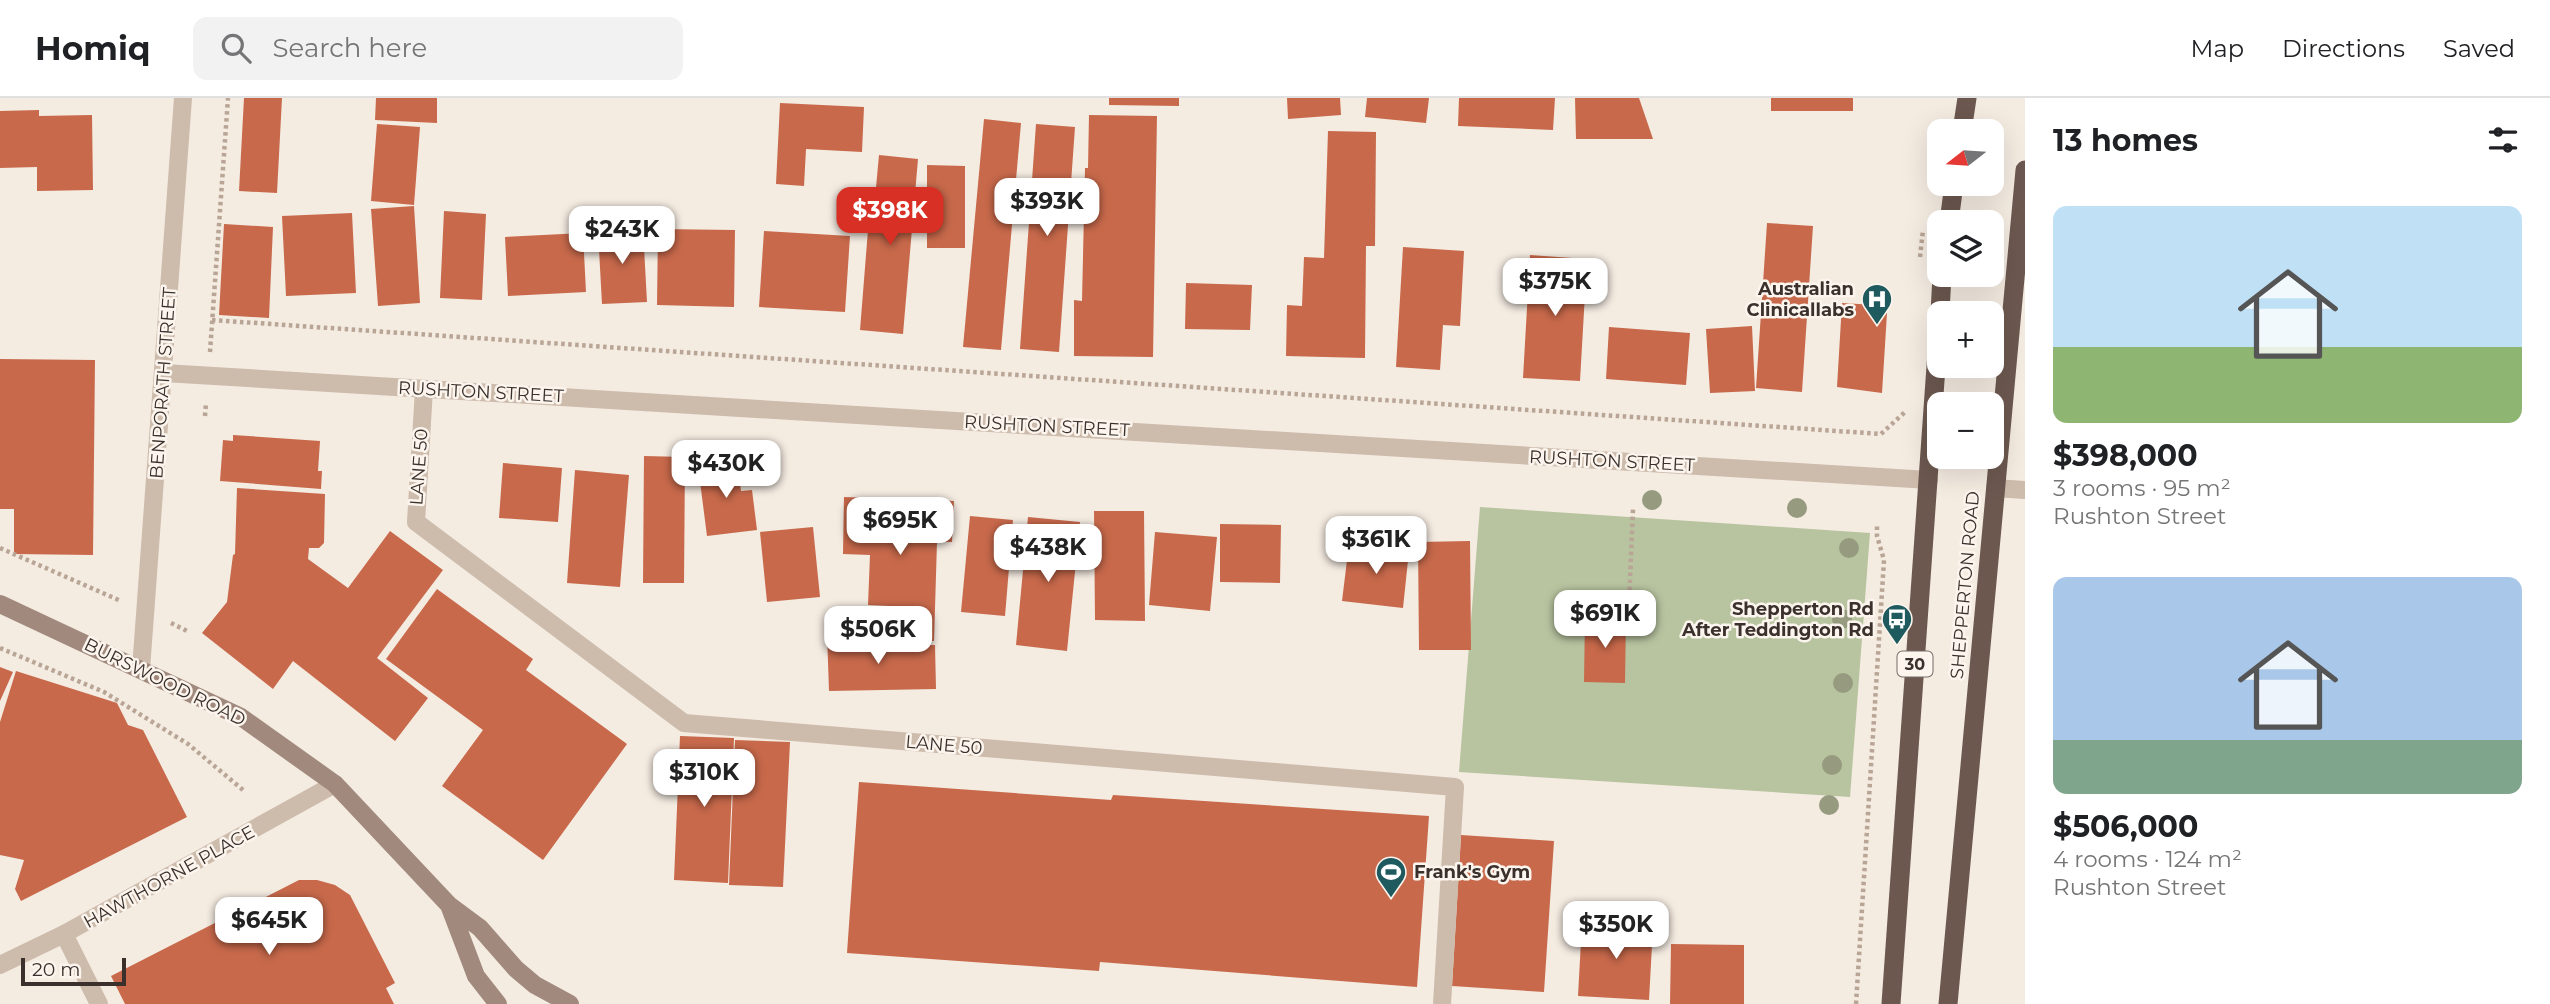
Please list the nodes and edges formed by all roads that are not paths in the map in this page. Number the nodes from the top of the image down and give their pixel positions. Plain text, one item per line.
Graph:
1 (183, 98) edge
2 (1967, 98) edge
3 (1964, 119) edge
4 (2025, 170) edge
5 (164, 373) junction
6 (1935, 378) edge
7 (425, 389) junction
8 (1928, 480) junction
9 (1995, 488) junction
10 (2025, 490) edge
11 (0, 604) edge
12 (141, 669) junction
13 (335, 784) junction
14 (449, 905) junction
15 (64, 934) junction
16 (4, 959) edge
17 (545, 998) edge
18 (99, 1004) edge
19 (498, 1004) edge
20 (570, 1004) edge
21 (1443, 1004) edge
22 (1891, 1004) edge
23 (1948, 1004) edge

1 - 5 street, BENPORATH STREET
2 - 3 highway
4 - 9 highway, SHEPPERTON ROAD
5 - 7 street, RUSHTON STREET
5 - 12 street, BENPORATH STREET
6 - 8 highway, 30
7 - 8 street, RUSHTON STREET
7 - 21 street, LANE 50
8 - 22 highway, 30
9 - 10 street
9 - 23 highway, SHEPPERTON ROAD
11 - 12 main road, BURSWOOD ROAD
12 - 13 main road, BURSWOOD ROAD
13 - 14 main road, BURSWOOD ROAD
13 - 15 street, HAWTHORNE PLACE
14 - 17 main road
14 - 19 main road, BURSWOOD ROAD
15 - 16 street, HAWTHORNE PLACE
15 - 18 street
17 - 20 main road

